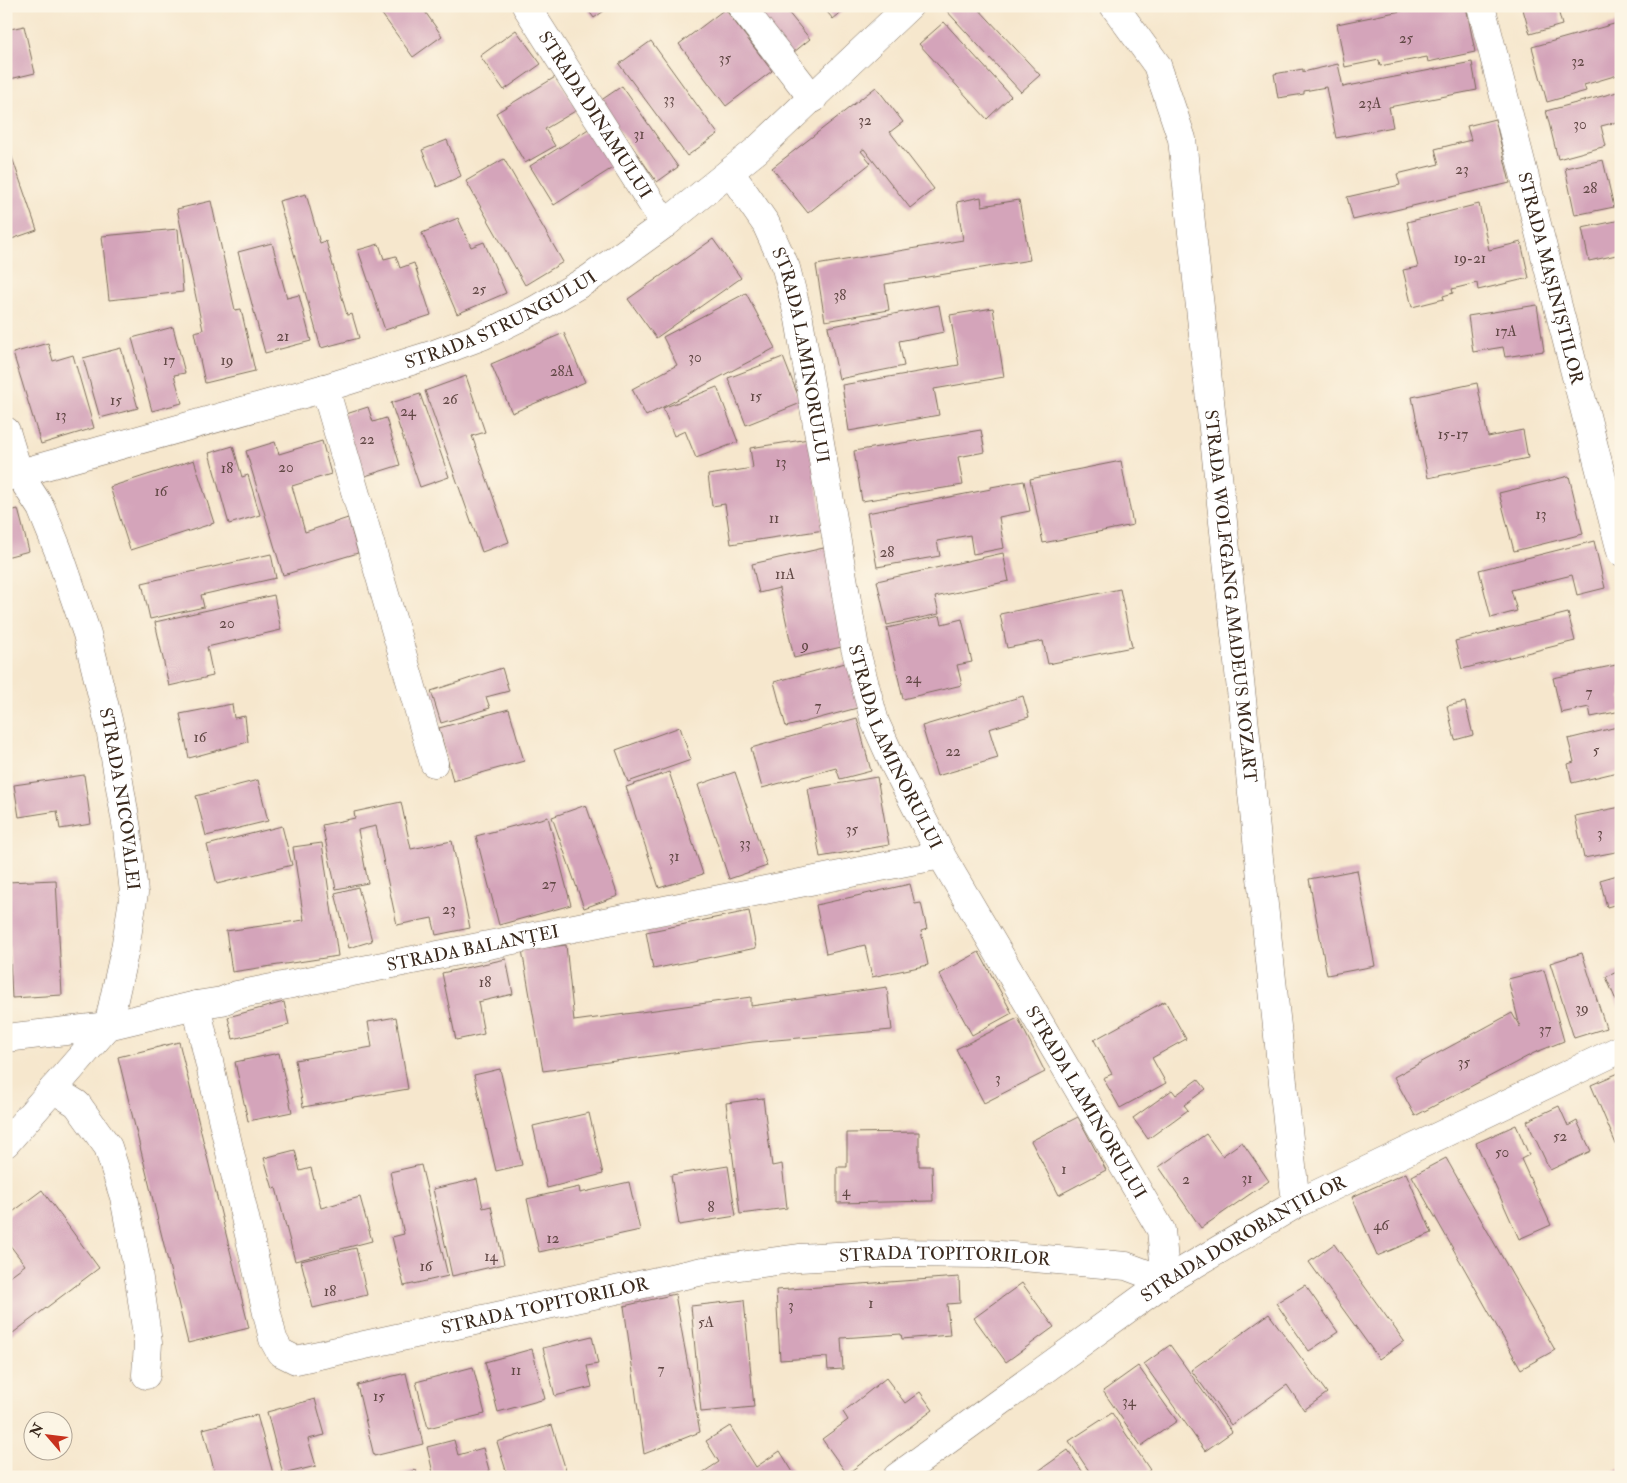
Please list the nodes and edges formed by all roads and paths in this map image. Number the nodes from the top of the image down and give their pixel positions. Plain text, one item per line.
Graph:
1 (526, 6) edge
2 (741, 6) edge
3 (909, 6) edge
4 (1114, 6) edge
5 (1481, 6) edge
6 (813, 99) junction
7 (730, 172) junction
8 (665, 224) junction
9 (325, 388) junction
10 (6, 432) edge
11 (13, 476) edge
12 (1621, 552) edge
13 (434, 763) dead end
14 (941, 855) junction
15 (196, 1005) junction
16 (108, 1026) junction
17 (6, 1038) edge
18 (1621, 1049) edge
19 (53, 1089) junction
20 (6, 1143) edge
21 (1296, 1204) junction
22 (1166, 1281) junction
23 (146, 1376) dead end
24 (897, 1477) edge

1 - 8 street, STRADA DINAMULUI
2 - 6 street
3 - 6 street, STRADA STRUNGULUI
4 - 21 street, STRADA WOLFGANG AMADEUS MOZART
5 - 12 street, STRADA MAȘINIȘTILOR
6 - 7 street, STRADA STRUNGULUI
7 - 8 street, STRADA STRUNGULUI
7 - 14 street, STRADA LAMINORULUI
8 - 9 street, STRADA STRUNGULUI
9 - 11 street, STRADA STRUNGULUI
9 - 13 street
10 - 11 street, STRADA NICOVALEI
11 - 16 street, STRADA NICOVALEI
14 - 15 street, STRADA BALANȚEI
14 - 22 street, STRADA LAMINORULUI
15 - 16 street, STRADA BALANȚEI
15 - 22 street, STRADA TOPITORILOR
16 - 17 street, STRADA BALANȚEI
16 - 19 street, STRADA NICOVALEI
18 - 21 street, STRADA DOROBANȚILOR
19 - 20 street, STRADA NICOVALEI
19 - 23 street
21 - 22 street, STRADA DOROBANȚILOR
22 - 24 street, STRADA DOROBANȚILOR

